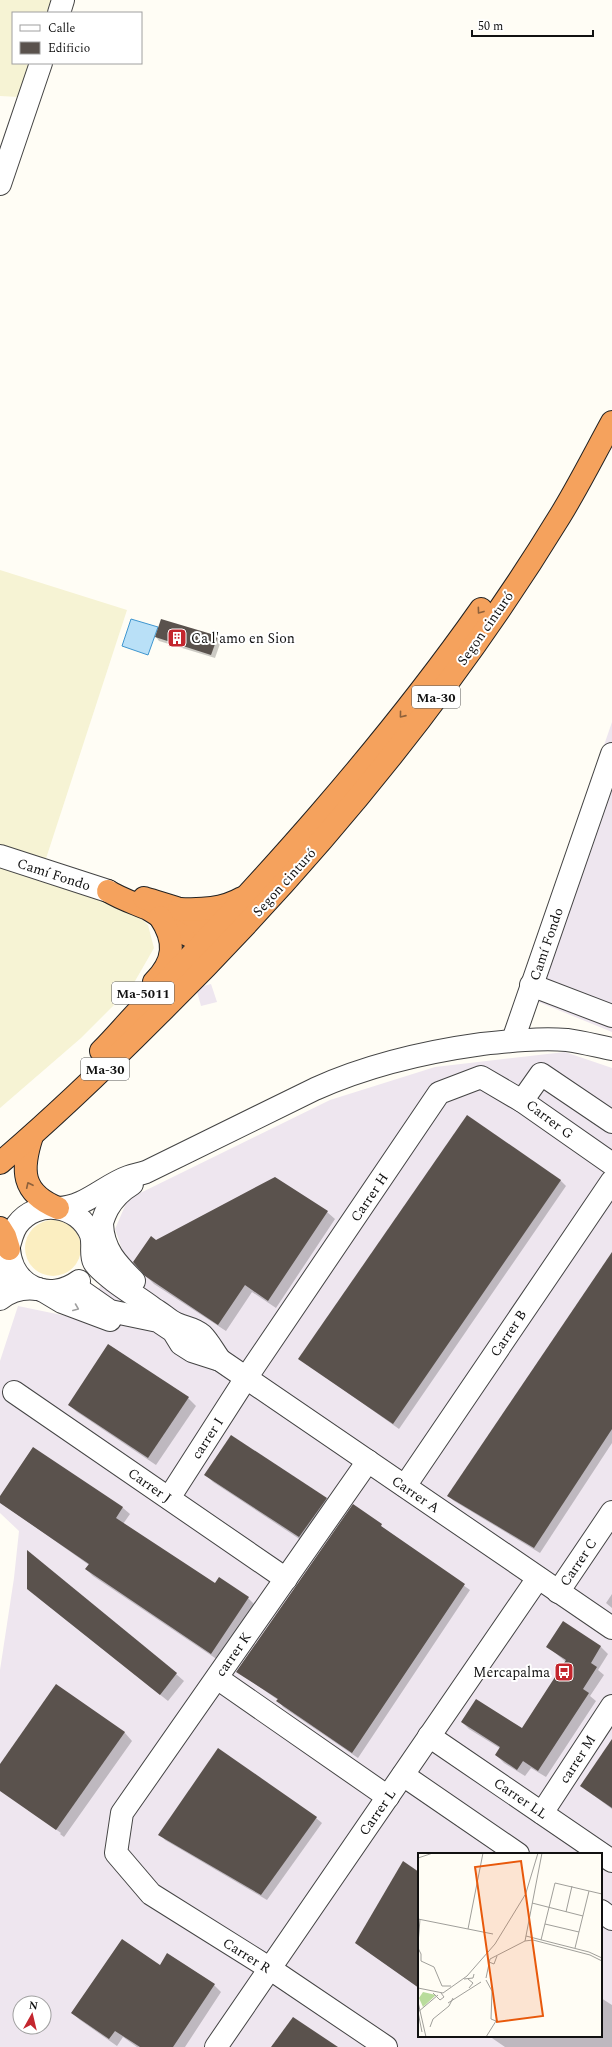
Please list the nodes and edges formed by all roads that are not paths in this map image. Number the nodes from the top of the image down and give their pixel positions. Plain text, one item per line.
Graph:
1 (63, 0) edge
2 (59, 12) edge
3 (41, 64) edge
4 (0, 184) edge
5 (612, 422) edge
6 (601, 443) junction
7 (417, 722) junction
8 (612, 754) edge
9 (0, 856) edge
10 (255, 888) junction
11 (108, 891) joint
12 (169, 913) junction
13 (207, 940) junction
14 (531, 985) junction
15 (612, 1016) edge
16 (513, 1040) junction
17 (612, 1048) edge
18 (96, 1066) junction
19 (522, 1101) junction
20 (612, 1122) edge
21 (32, 1136) junction
22 (0, 1144) edge
23 (0, 1163) edge
24 (612, 1164) edge
25 (146, 1172) junction
26 (612, 1181) edge
27 (58, 1208) junction
28 (102, 1222) junction
29 (0, 1228) edge
30 (9, 1249) junction
31 (93, 1256) junction
32 (0, 1277) edge
33 (70, 1287) junction
34 (40, 1290) junction
35 (0, 1299) edge
36 (187, 1336) junction
37 (246, 1378) junction
38 (14, 1392) dead end
39 (368, 1461) junction
40 (405, 1486) junction
41 (168, 1498) junction
42 (612, 1512) edge
43 (538, 1578) junction
44 (286, 1579) junction
45 (558, 1592) junction
46 (612, 1628) edge
47 (217, 1678) junction
48 (612, 1706) edge
49 (429, 1736) junction
50 (403, 1775) junction
51 (388, 1797) junction
52 (542, 1813) junction
53 (116, 1853) joint
54 (517, 1853) edge
55 (600, 1853) edge
56 (602, 1854) edge
57 (612, 1861) edge
58 (602, 1912) edge
59 (612, 1919) edge
60 (269, 1968) junction
61 (216, 2047) edge
62 (386, 2047) edge

1 - 2 street
3 - 4 street
5 - 6 highway, Segon cinturó / Ma-30
6 - 7 highway, Segon cinturó / Ma-30
6 -> 10 highway, Segon cinturó
7 - 13 highway
7 - 18 highway, Segon cinturó / Ma-30
8 - 14 street, Camí Fondo
9 - 11 street, Camí Fondo
10 - 12 highway
10 - 13 highway
11 - 12 highway
12 - 13 highway
12 - 18 highway, Ma-5011
13 - 18 highway, Ma-30
13 - 18 highway
14 - 15 street
14 - 16 street, Camí Fondo
16 - 17 street
16 - 25 street
18 - 21 highway, Ma-30
18 - 22 highway, Ma-30
19 - 20 street, Carrer G
19 - 24 street, Carrer G
19 - 37 street, Carrer H
21 - 23 highway, Ma-30
27 -> 21 highway
25 - 27 street
25 - 28 street
26 - 40 street, Carrer B
27 - 30 street
27 - 31 street
28 - 31 street
28 - 36 street
29 - 30 highway
30 - 32 street
30 - 34 street
31 - 33 street
31 - 36 street
33 - 34 street
33 - 36 street
34 - 35 street
34 -> 36 street
36 - 37 street, Carrer A
37 - 39 street, Carrer A
37 - 41 street, carrer I
38 - 41 street, Carrer J
39 - 40 street, Carrer A
39 - 44 street, carrer K
40 - 43 street, Carrer A
41 - 44 street, Carrer J
42 - 45 street, Carrer C
43 - 45 street, Carrer A
43 - 49 street, Carrer L
44 - 47 street, carrer K
45 - 46 street, Carrer A
47 - 51 street
47 - 53 street, carrer K
48 - 52 street, carrer M
49 - 50 street, Carrer L
49 - 52 street, Carrer LL
50 - 51 street, Carrer L
50 - 54 street
51 - 60 street, Carrer L
52 - 55 street, Carrer LL
53 - 60 street, Carrer R
56 - 57 street, Carrer LL
58 - 59 street
60 - 61 street, Carrer L
60 - 62 street, Carrer R

